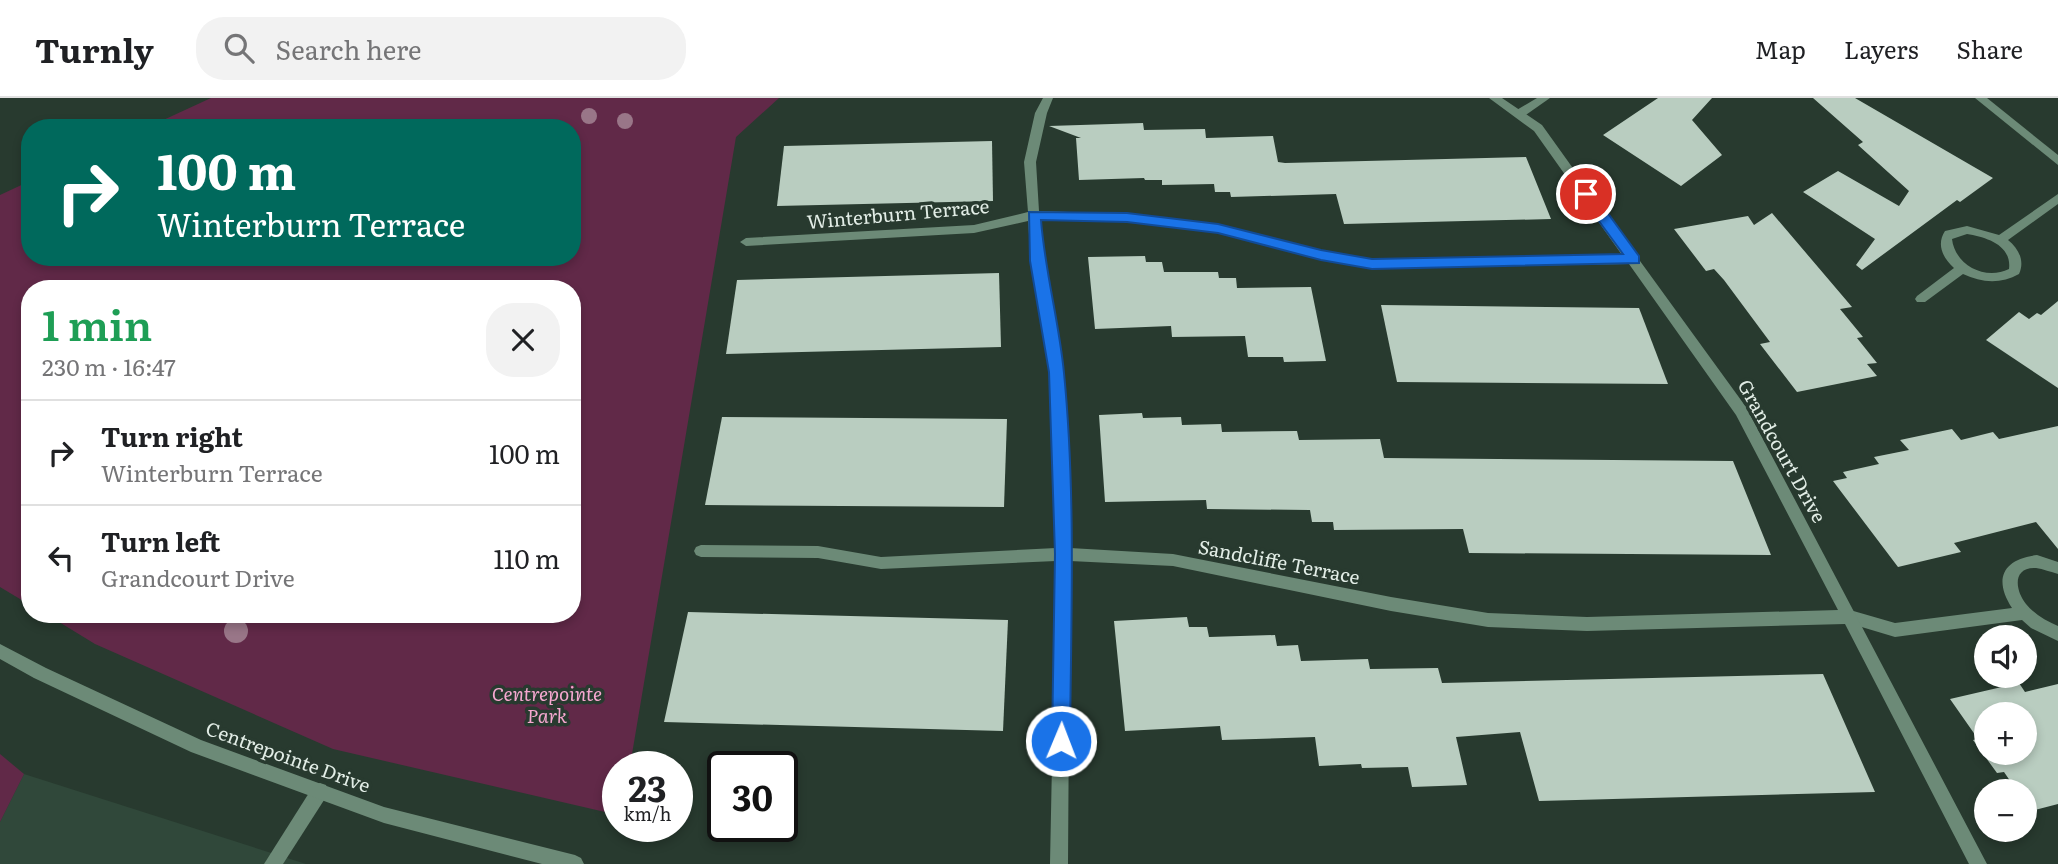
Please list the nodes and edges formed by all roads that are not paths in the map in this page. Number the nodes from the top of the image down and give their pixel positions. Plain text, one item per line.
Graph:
1 (1048, 98) edge
2 (1494, 98) edge
3 (1545, 98) edge
4 (1980, 98) edge
5 (1519, 114) junction
6 (2058, 161) edge
7 (2058, 198) edge
8 (1034, 215) junction
9 (2000, 240) junction
10 (746, 242) dead end
11 (1634, 259) junction
12 (1963, 268) junction
13 (1921, 299) dead end
14 (701, 551) dead end
15 (1063, 554) junction
16 (2058, 568) edge
17 (2023, 613) junction
18 (1850, 617) junction
19 (2058, 634) edge
20 (0, 651) edge
21 (320, 791) junction
22 (273, 864) edge
23 (575, 864) edge
24 (1059, 864) edge
25 (1978, 864) edge

1 - 8 street
2 - 5 street, Grandcourt Drive
3 - 5 street
4 - 6 street
5 - 11 street, Grandcourt Drive
7 - 9 street
8 - 10 street, Winterburn Terrace
8 - 11 street, Winterburn Terrace
8 - 15 street
9 - 12 street
9 - 12 street
11 - 18 street, Grandcourt Drive
12 - 13 street
14 - 15 street, Sandcliffe Terrace
15 - 18 street, Sandcliffe Terrace
15 - 24 street
16 - 17 street
17 - 18 street, Sandcliffe Terrace
17 - 19 street
18 - 25 street, Grandcourt Drive
20 - 21 street, Centrepointe Drive
21 - 22 street
21 - 23 street, Centrepointe Drive

